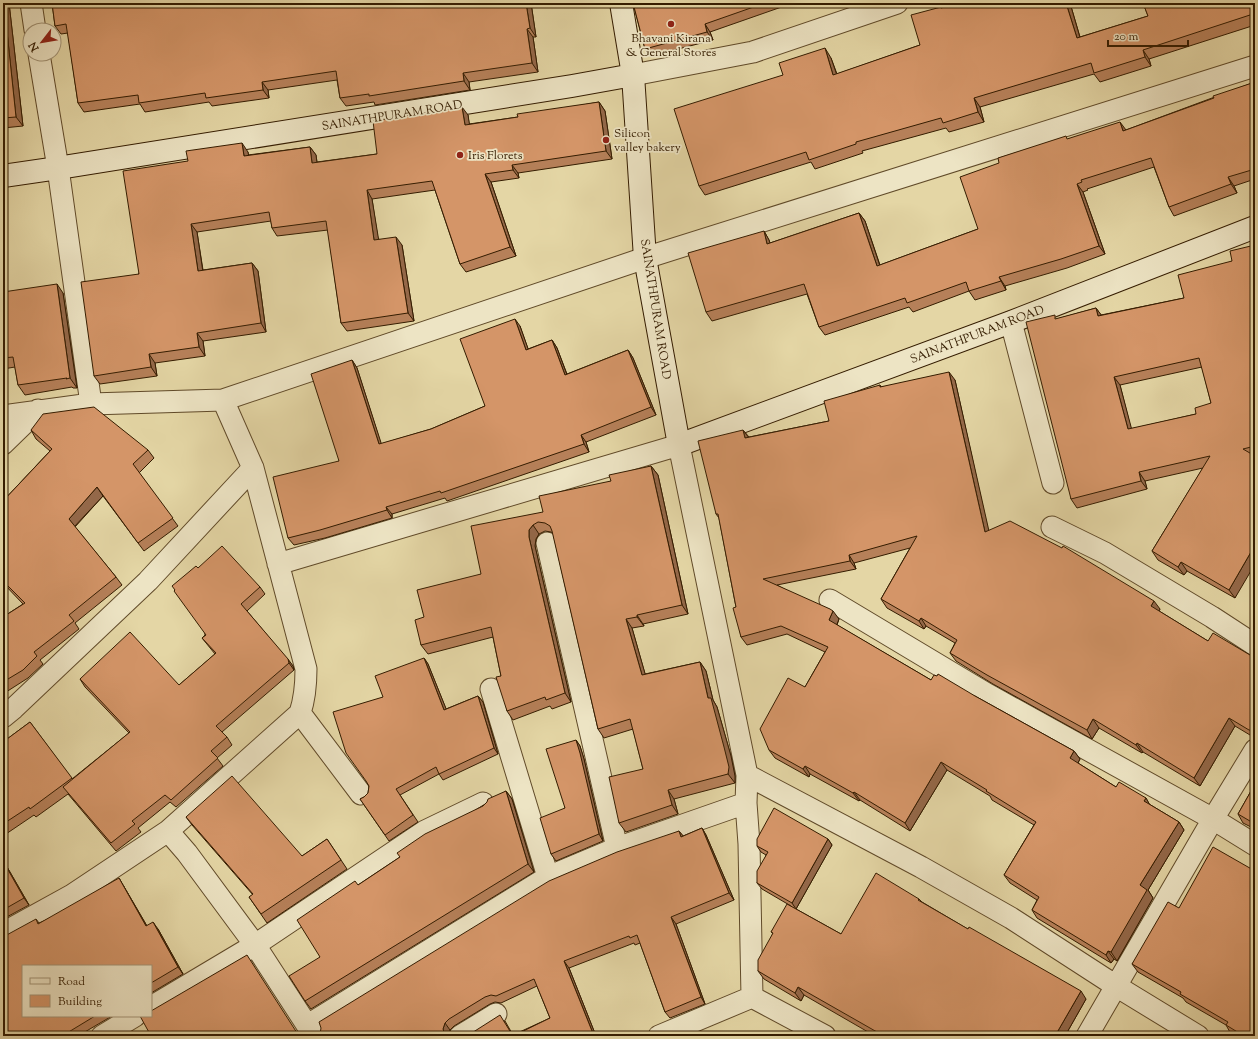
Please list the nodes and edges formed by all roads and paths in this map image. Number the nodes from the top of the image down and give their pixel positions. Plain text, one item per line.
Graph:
1 (31, 3) edge
2 (621, 3) edge
3 (897, 3) edge
4 (34, 22) edge
5 (40, 62) edge
6 (1255, 66) edge
7 (633, 75) junction
8 (58, 168) junction
9 (3, 176) edge
10 (1255, 227) edge
11 (645, 258) junction
12 (1011, 322) junction
13 (223, 400) junction
14 (91, 404) junction
15 (38, 410) junction
16 (3, 416) edge
17 (3, 444) edge
18 (679, 445) junction
19 (253, 468) junction
20 (1053, 484) dead end
21 (1052, 527) dead end
22 (548, 543) edge
23 (278, 564) junction
24 (830, 600) dead end
25 (1255, 645) edge
26 (491, 689) dead end
27 (300, 713) junction
28 (3, 717) edge
29 (1255, 750) edge
30 (747, 775) junction
31 (361, 794) dead end
32 (483, 803) dead end
33 (746, 803) junction
34 (1213, 819) junction
35 (168, 831) junction
36 (1255, 845) edge
37 (617, 848) junction
38 (548, 876) junction
39 (3, 933) edge
40 (255, 945) junction
41 (1116, 986) junction
42 (752, 997) junction
43 (152, 1006) edge
44 (496, 1014) dead end
45 (133, 1017) edge
46 (311, 1031) edge
47 (102, 1036) edge
48 (460, 1036) edge
49 (659, 1036) edge
50 (825, 1036) edge
51 (1087, 1036) edge
52 (1198, 1036) edge

1 - 4 street
2 - 7 street
3 - 7 street
5 - 8 street
6 - 11 street
7 - 8 street, SAINATHPURAM ROAD
7 - 11 street, SAINATHPURAM ROAD
8 - 9 street, SAINATHPURAM ROAD
8 - 14 street
10 - 12 street, SAINATHPURAM ROAD
11 - 13 street
11 - 18 street, SAINATHPURAM ROAD
12 - 18 street, SAINATHPURAM ROAD
12 - 20 street
13 - 14 street
13 - 19 street
14 - 15 street
15 - 16 street
15 - 17 street
18 - 23 street
18 - 30 street
19 - 23 street
19 - 28 street
21 - 25 street
22 - 37 street
23 - 27 street
24 - 34 street
26 - 38 street
27 - 31 street
27 - 35 street
29 - 34 street
30 - 33 street
30 - 41 street
32 - 40 street
33 - 37 street
33 - 42 street
34 - 36 street
34 - 41 street
35 - 39 street
35 - 40 street
37 - 38 street
38 - 46 street
40 - 43 street
40 - 46 street
41 - 51 street
41 - 52 street
42 - 49 street
42 - 50 street
44 - 48 street
45 - 47 street

